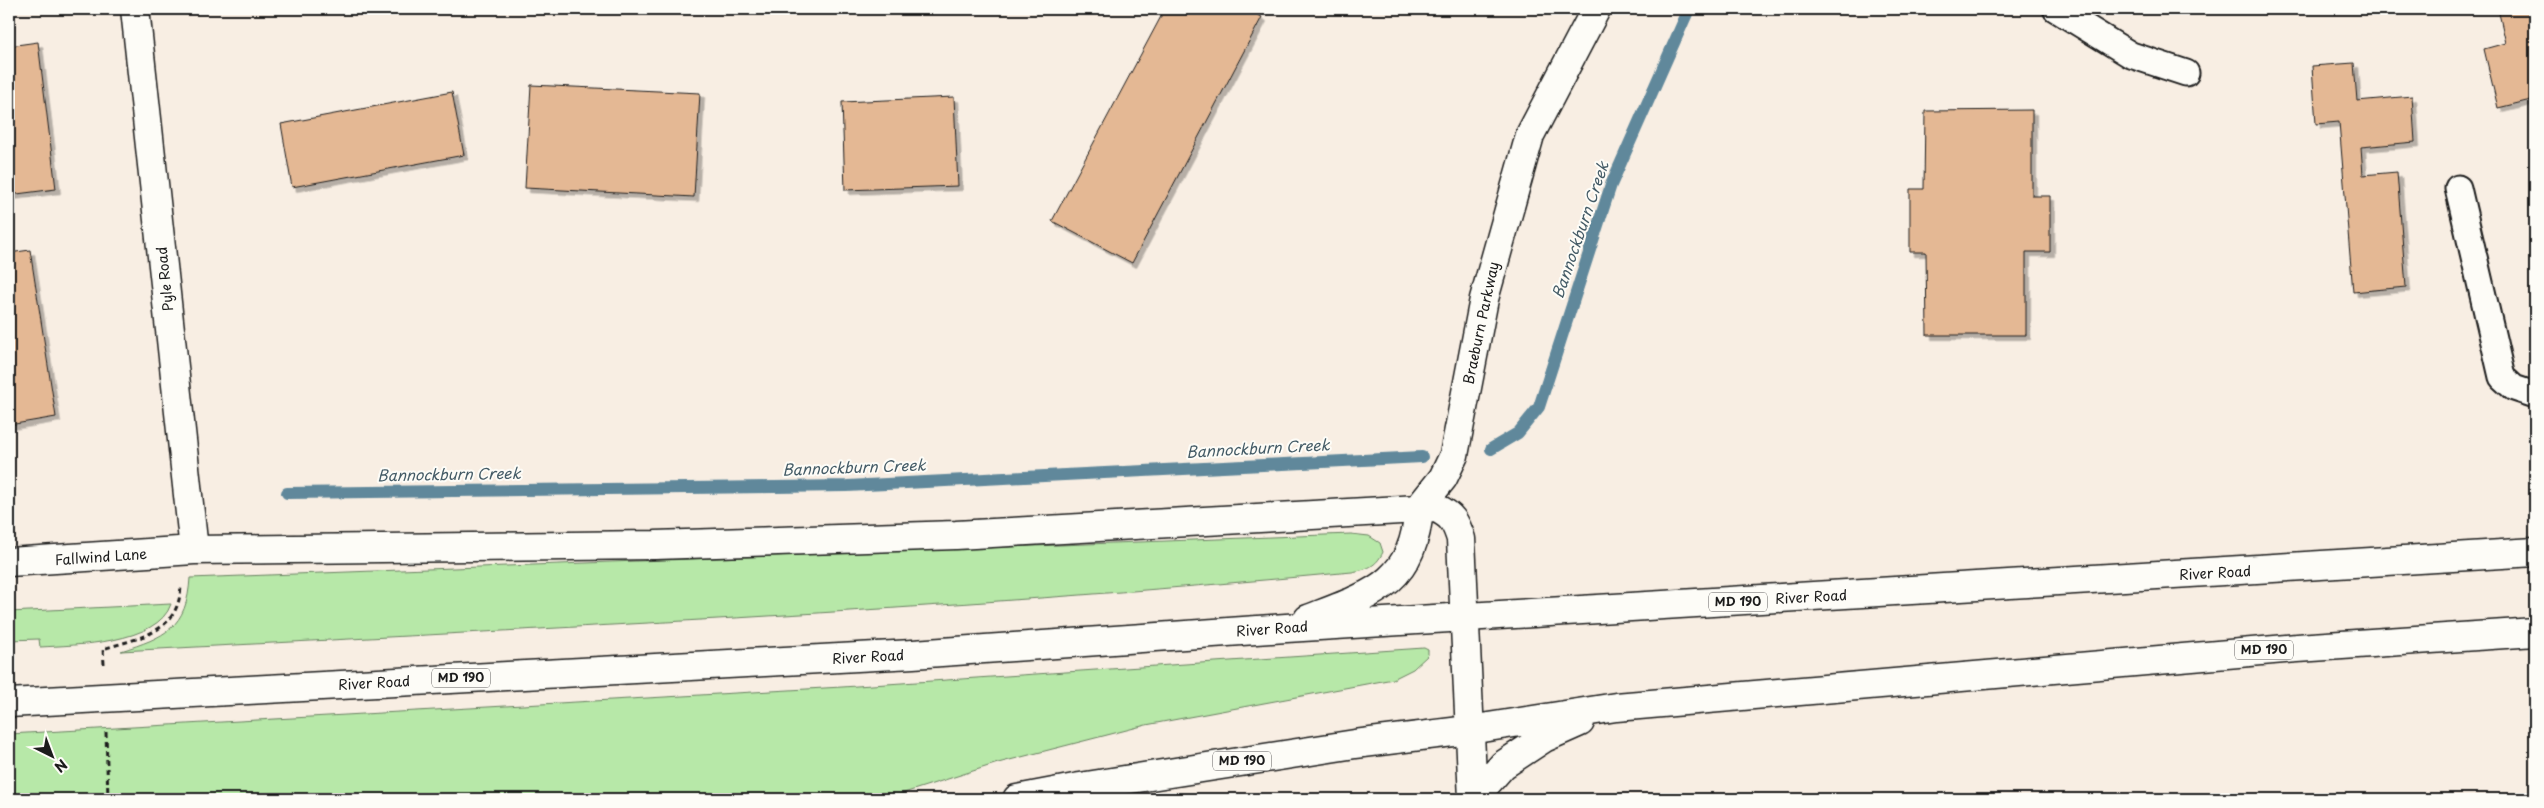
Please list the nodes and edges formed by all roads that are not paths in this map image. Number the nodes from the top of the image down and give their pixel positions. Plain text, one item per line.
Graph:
1 (135, 9) edge
2 (1596, 9) edge
3 (2056, 9) edge
4 (2186, 73) dead end
5 (2458, 188) dead end
6 (2535, 395) edge
7 (1419, 508) junction
8 (187, 550) junction
9 (2535, 552) edge
10 (9, 562) edge
11 (1463, 618) junction
12 (1286, 628) junction
13 (2535, 632) edge
14 (9, 703) edge
15 (1616, 707) junction
16 (1469, 730) junction
17 (1017, 799) edge
18 (1473, 799) edge

1 - 8 main road, Pyle Road
2 - 7 main road, Braeburn Parkway
3 - 4 lane
5 - 6 lane
7 - 8 main road
7 - 11 main road
7 - 12 main road
8 - 10 main road, Fallwind Lane
9 - 11 main road, River Road / MD 190
11 - 12 main road, River Road / MD 190
11 - 16 main road
12 - 14 main road, River Road / MD 190
13 - 15 main road, MD 190
15 - 16 main road, MD 190
15 - 18 main road
16 - 17 main road, MD 190
16 - 18 main road

